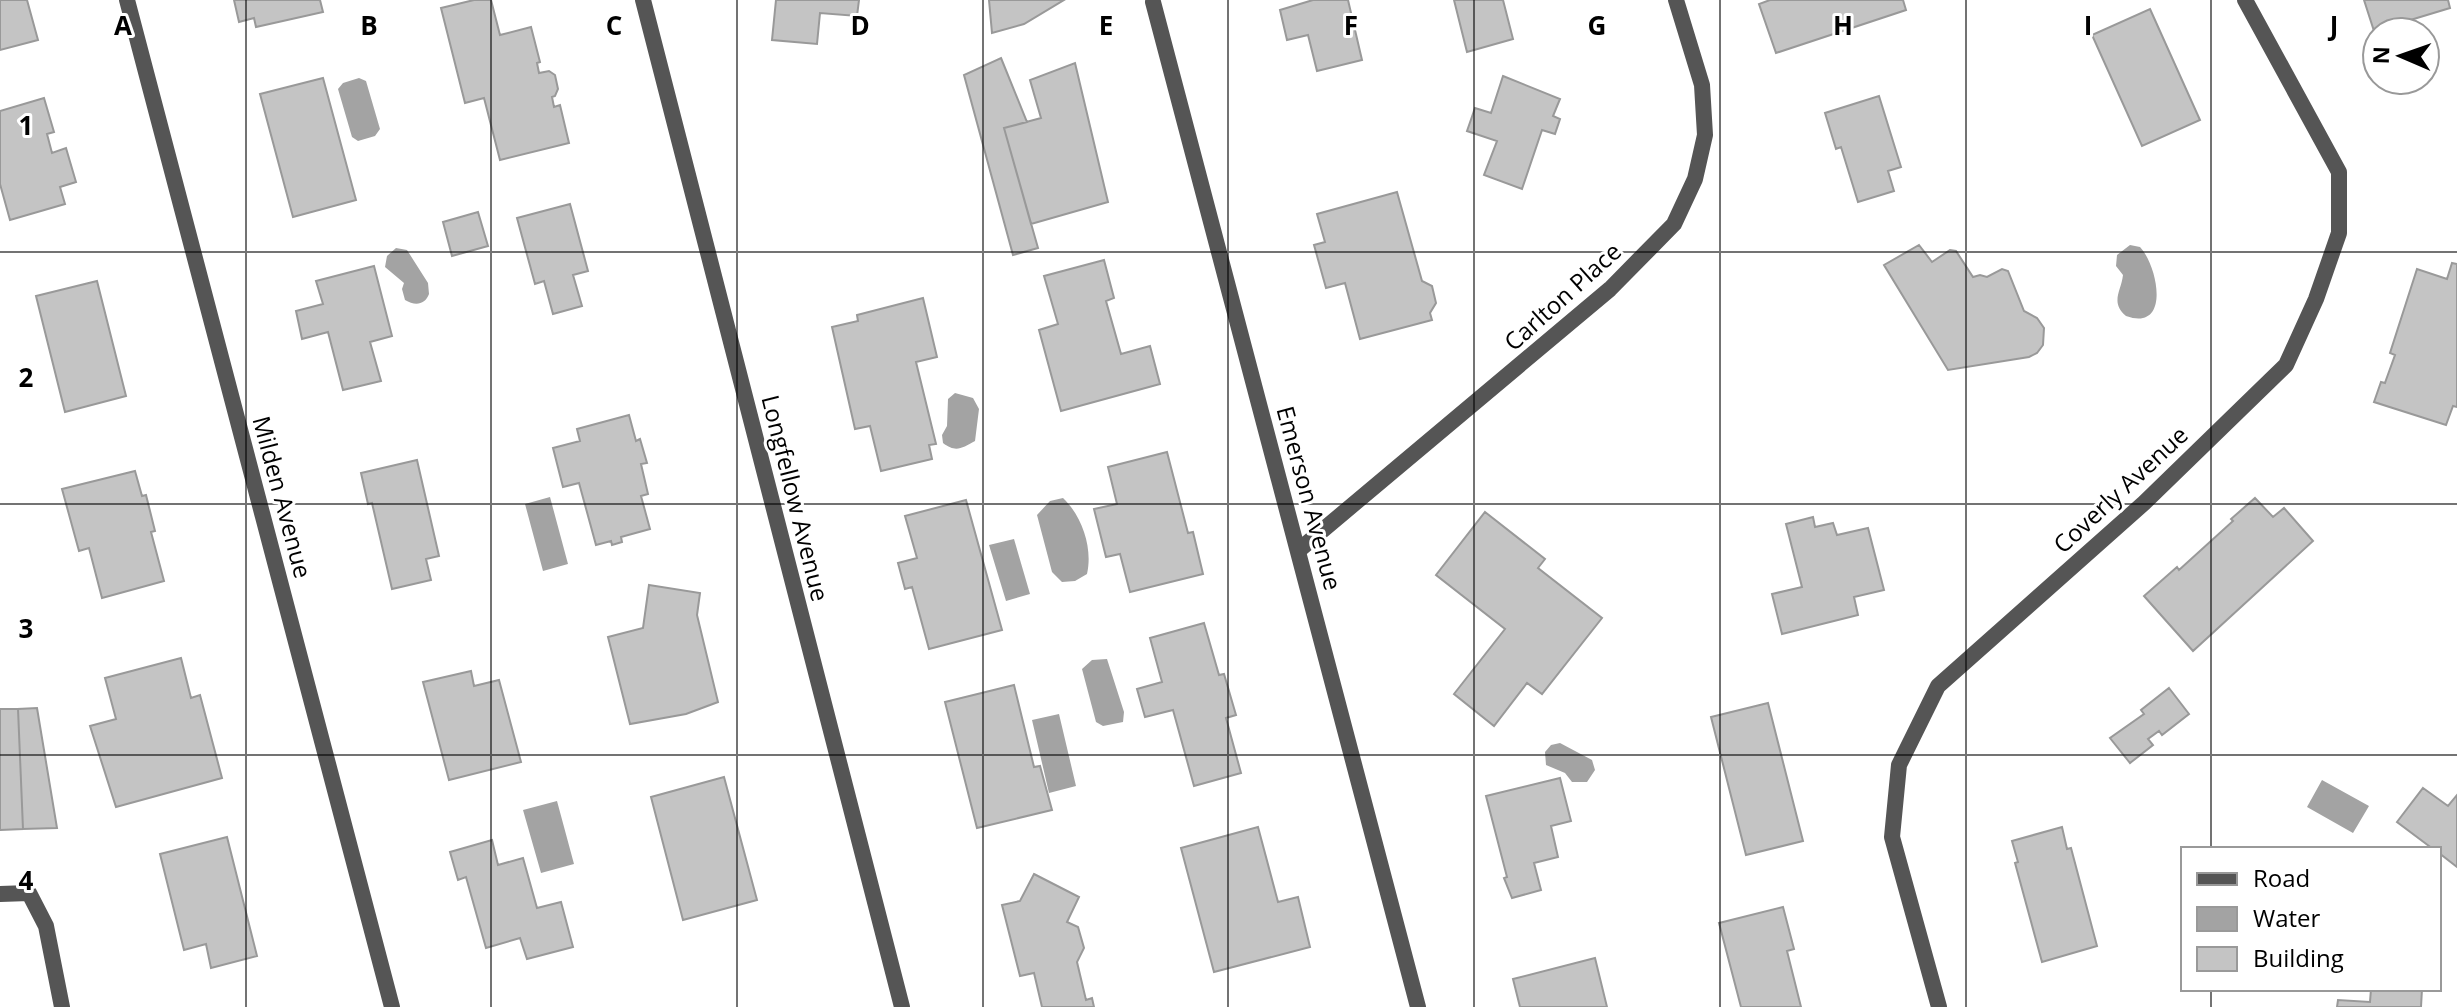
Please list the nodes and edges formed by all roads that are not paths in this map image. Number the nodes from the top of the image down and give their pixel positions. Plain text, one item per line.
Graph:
1 (127, 0) edge
2 (643, 0) edge
3 (1676, 0) edge
4 (2245, 0) edge
5 (1153, 2) dead end
6 (1299, 550) junction
7 (0, 894) edge
8 (62, 1007) edge
9 (392, 1007) edge
10 (902, 1007) edge
11 (1418, 1007) edge
12 (1939, 1007) edge

1 - 9 street, Milden Avenue
2 - 10 street, Longfellow Avenue
3 - 6 street, Carlton Place
4 - 12 street, Coverly Avenue
5 - 6 street, Emerson Avenue
6 - 11 street, Emerson Avenue
7 - 8 street

